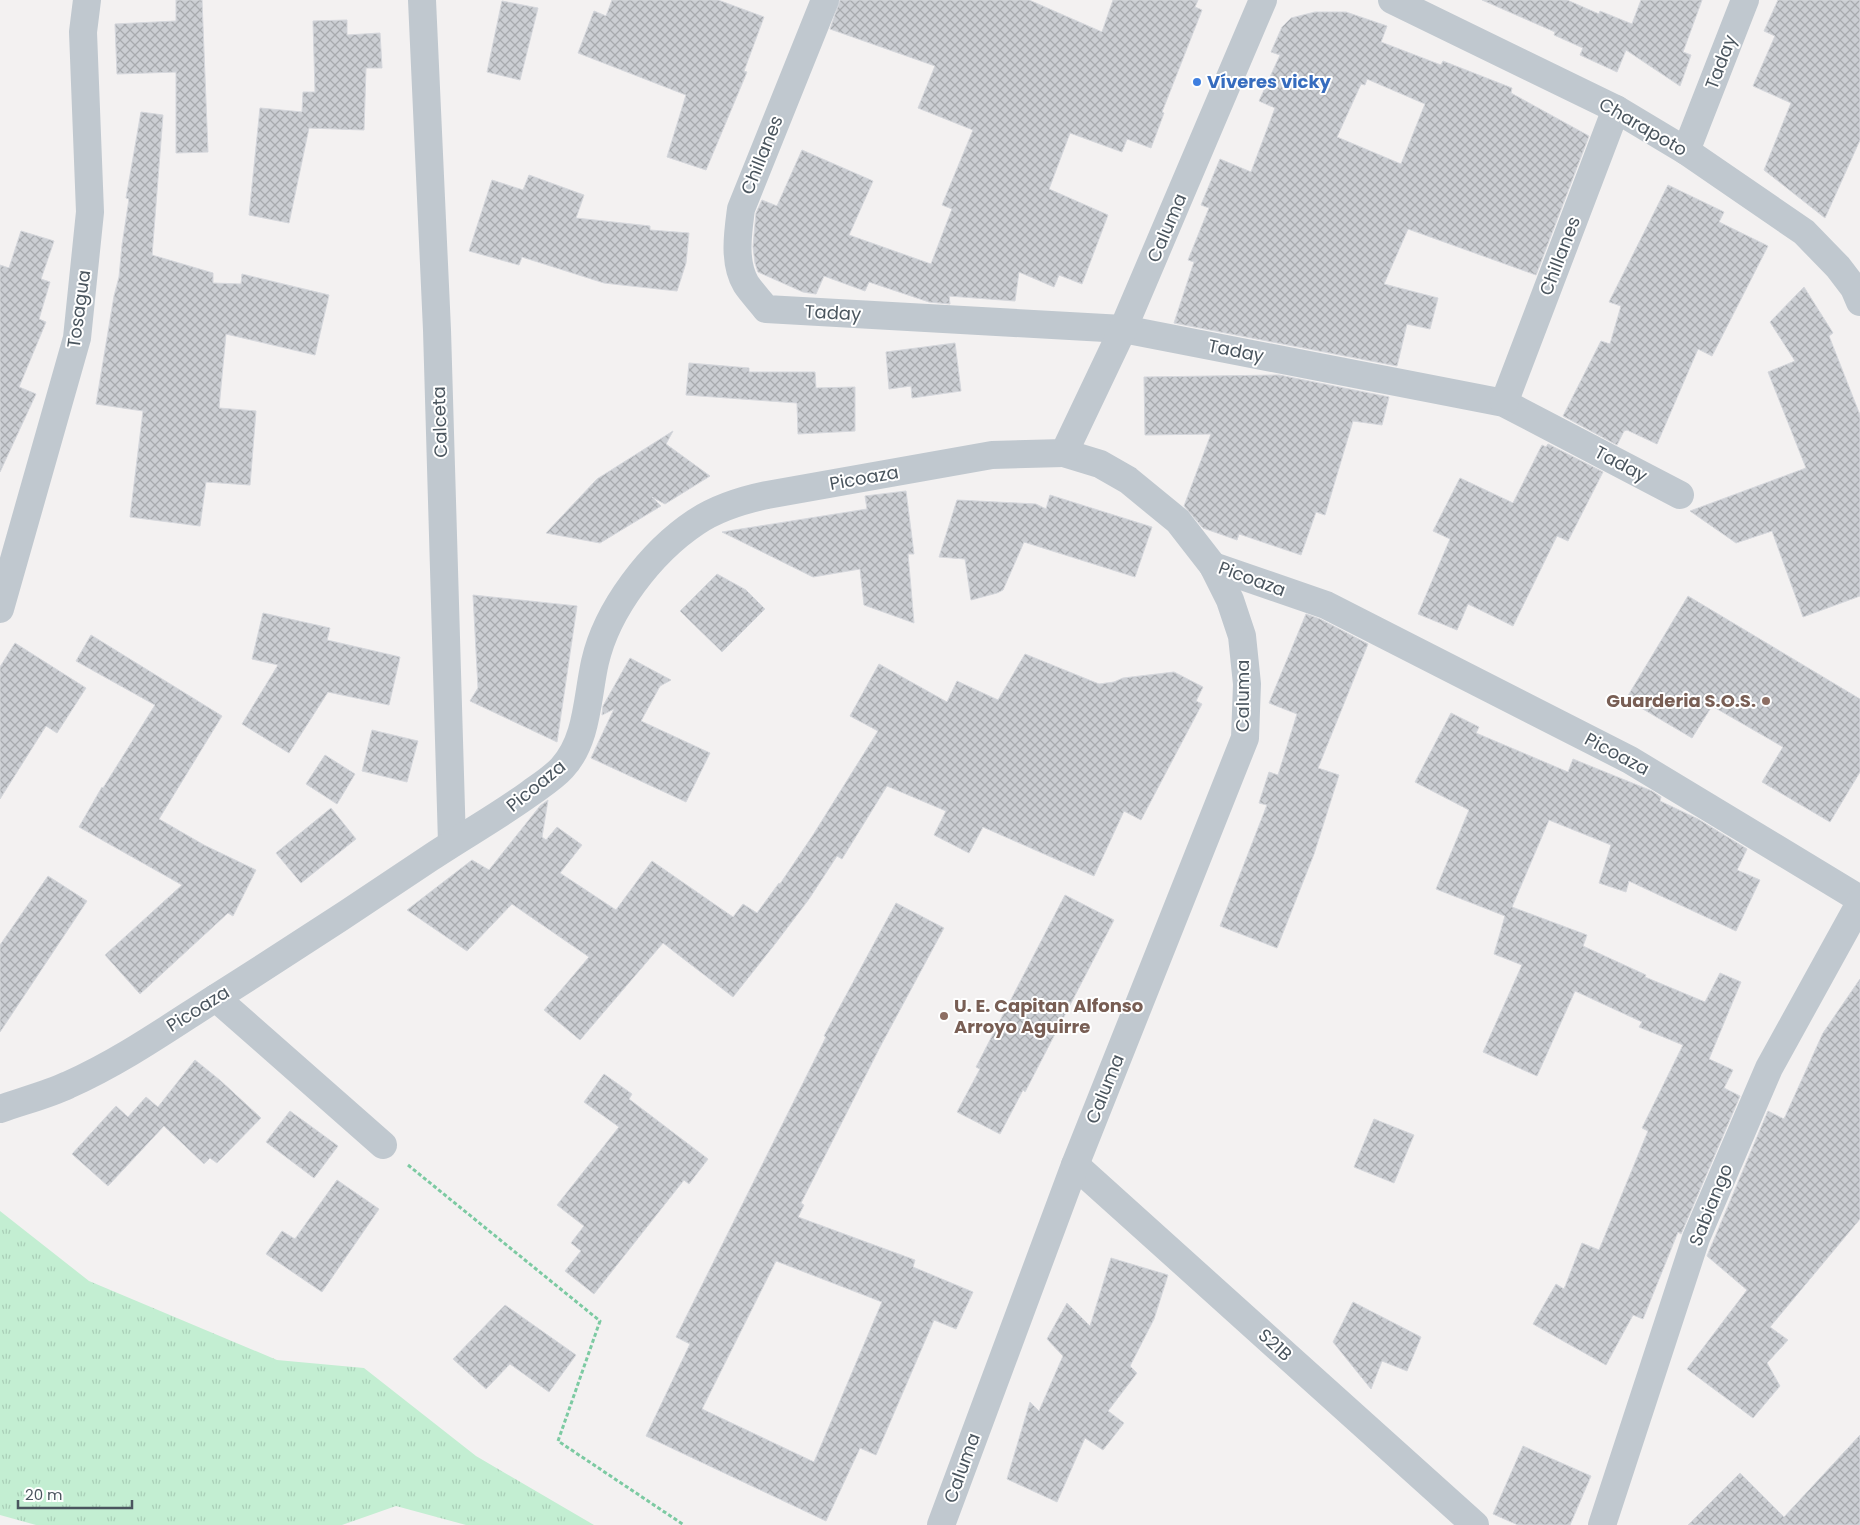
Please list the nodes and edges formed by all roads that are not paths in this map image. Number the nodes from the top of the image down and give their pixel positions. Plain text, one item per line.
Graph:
1 (87, 0) edge
2 (422, 0) edge
3 (825, 0) edge
4 (1263, 0) edge
5 (1392, 0) edge
6 (1745, 0) edge
7 (1616, 109) junction
8 (1686, 151) junction
9 (1860, 302) edge
10 (766, 309) joint
11 (1123, 329) junction
12 (1504, 403) junction
13 (1064, 454) junction
14 (1680, 495) dead end
15 (1213, 566) junction
16 (0, 608) edge
17 (452, 844) junction
18 (1860, 901) edge
19 (216, 998) junction
20 (0, 1109) edge
21 (383, 1144) road end
22 (1075, 1165) junction
23 (941, 1525) edge
24 (1475, 1525) edge
25 (1602, 1525) edge

1 - 16 street, Tosagua
2 - 17 street, Calceta
3 - 10 street, Chillanes
4 - 11 street, Caluma
5 - 7 street, Charapoto
6 - 8 street, Taday
7 - 8 street, Charapoto
7 - 12 street, Chillanes
8 - 9 street, Charapoto
10 - 11 street, Taday
11 - 12 street, Taday
11 - 13 street, Caluma
12 - 14 street, Taday
13 - 15 street, Picoaza
13 - 17 street, Picoaza
15 - 18 street, Picoaza
15 - 22 street, Caluma
17 - 19 street, Picoaza
18 - 25 street, Sabiango
19 - 20 street, Picoaza
19 - 21 street
22 - 23 street, Caluma
22 - 24 street, S21B

